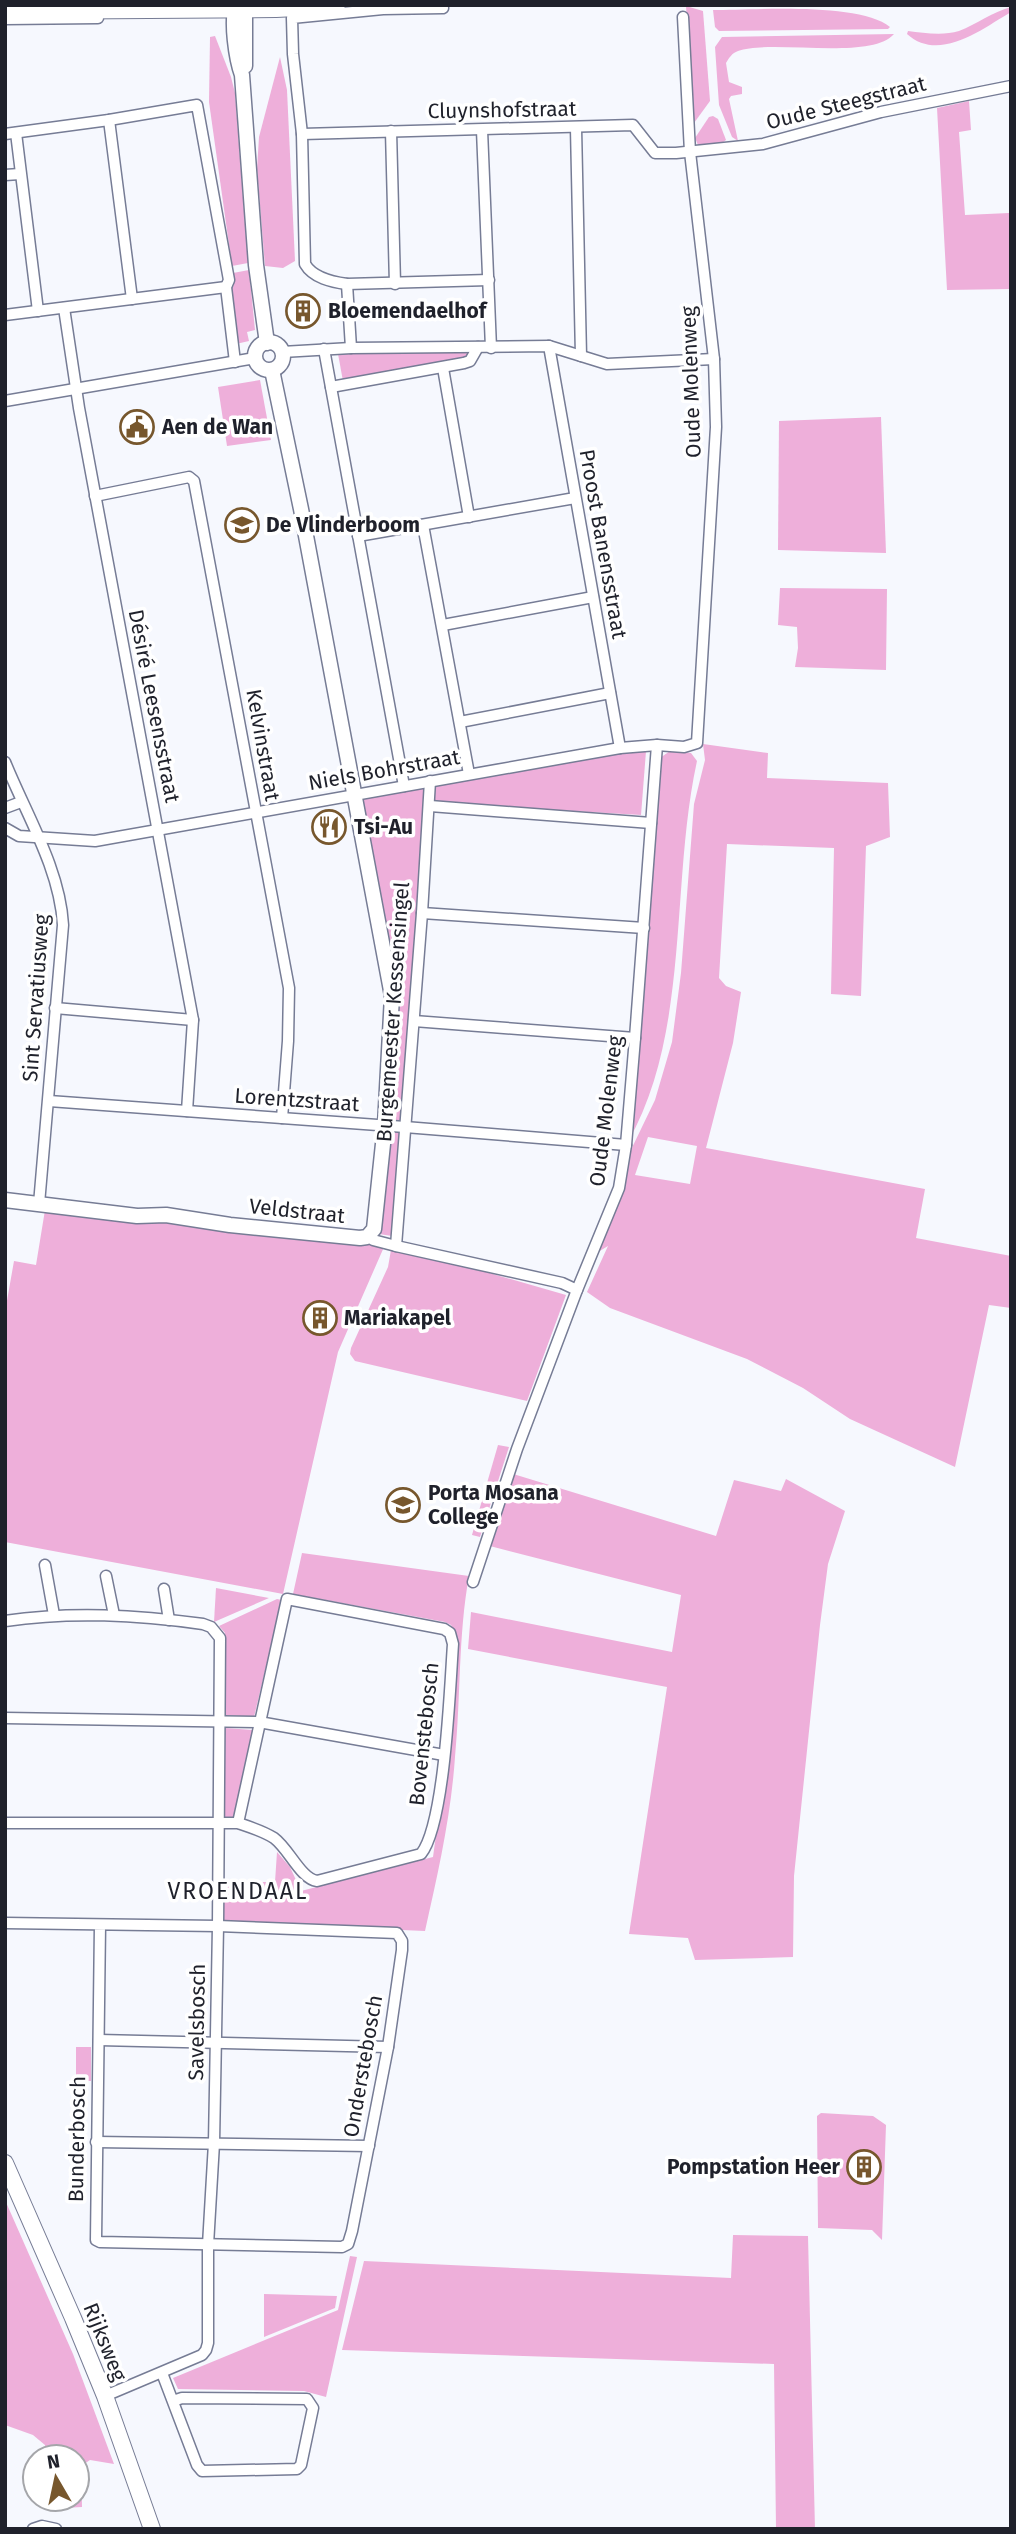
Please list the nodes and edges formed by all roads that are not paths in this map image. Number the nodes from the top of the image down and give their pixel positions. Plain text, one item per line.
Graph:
1 (337, 5) edge
2 (443, 5) edge
3 (59, 6) edge
4 (240, 7) edge
5 (97, 9) junction
6 (5, 10) edge
7 (316, 11) junction
8 (683, 17) dead end
9 (5, 19) edge
10 (1011, 86) edge
11 (109, 120) junction
12 (576, 128) junction
13 (482, 130) junction
14 (391, 131) junction
15 (11, 134) edge
16 (302, 134) junction
17 (690, 152) junction
18 (20, 174) junction
19 (5, 175) edge
20 (489, 280) junction
21 (347, 284) junction
22 (395, 284) junction
23 (226, 287) junction
24 (132, 299) junction
25 (64, 308) junction
26 (38, 311) junction
27 (5, 315) edge
28 (267, 343) junction
29 (549, 346) junction
30 (478, 347) junction
31 (351, 348) junction
32 (491, 348) junction
33 (324, 349) junction
34 (282, 352) junction
35 (582, 356) junction
36 (255, 358) junction
37 (713, 359) junction
38 (235, 362) junction
39 (443, 368) junction
40 (272, 370) junction
41 (331, 387) junction
42 (76, 389) junction
43 (5, 401) edge
44 (95, 496) junction
45 (575, 498) junction
46 (470, 517) junction
47 (423, 525) junction
48 (358, 536) junction
49 (593, 597) junction
50 (443, 625) junction
51 (610, 692) junction
52 (460, 722) junction
53 (657, 745) junction
54 (695, 745) joint
55 (620, 748) junction
56 (5, 762) edge
57 (469, 774) junction
58 (430, 781) junction
59 (404, 786) junction
60 (354, 795) junction
61 (21, 802) junction
62 (430, 806) junction
63 (5, 808) edge
64 (255, 812) junction
65 (651, 823) junction
66 (5, 828) edge
67 (157, 829) junction
68 (37, 838) junction
69 (422, 913) junction
70 (644, 928) junction
71 (55, 1008) junction
72 (193, 1020) junction
73 (414, 1021) junction
74 (635, 1038) junction
75 (48, 1101) junction
76 (187, 1111) junction
77 (282, 1118) junction
78 (385, 1125) junction
79 (405, 1127) junction
80 (626, 1145) junction
81 (5, 1200) edge
82 (38, 1204) junction
83 (369, 1236) junction
84 (396, 1246) junction
85 (577, 1290) junction
86 (45, 1565) dead end
87 (106, 1576) dead end
88 (473, 1582) dead end
89 (164, 1590) dead end
90 (54, 1615) junction
91 (114, 1615) junction
92 (169, 1620) junction
93 (5, 1621) edge
94 (5, 1718) edge
95 (260, 1722) junction
96 (219, 1723) junction
97 (444, 1755) junction
98 (219, 1822) junction
99 (5, 1823) edge
100 (238, 1823) junction
101 (5, 1923) edge
102 (100, 1925) junction
103 (218, 1926) junction
104 (99, 2040) junction
105 (216, 2044) junction
106 (388, 2047) junction
107 (96, 2142) junction
108 (214, 2143) junction
109 (369, 2146) junction
110 (6, 2169) edge
111 (208, 2245) junction
112 (162, 2373) junction
113 (105, 2396) junction
114 (173, 2401) junction
115 (38, 2528) edge
116 (56, 2529) edge
117 (152, 2529) edge

1 - 7 main road
2 - 7 street
3 - 5 main road
3 - 6 main road
4 - 5 main road
4 - 7 main road
4 - 28 street
5 - 9 street
7 - 16 street
8 - 17 street, Oude Molenweg
10 - 17 street, Oude Steegstraat
11 - 15 street
11 - 23 street
11 - 24 street
12 - 13 street, Cluynshofstraat
12 - 17 street, Cluynshofstraat
12 - 35 street
13 - 14 street, Cluynshofstraat
13 - 20 street
14 - 16 street, Cluynshofstraat
14 - 22 street
15 - 18 street
16 - 21 street
17 - 37 street, Oude Molenweg
18 - 19 street
18 - 26 street
20 - 22 street
20 - 32 street
21 - 22 street
21 - 31 street
23 - 24 street
23 - 38 street
24 - 25 street
25 - 26 street
25 - 42 street, Désiré Leesensstraat
26 - 27 street
28 - 34 street
28 - 36 street
29 - 32 street
29 - 35 street
29 - 45 street, Proost Banensstraat
30 - 31 street
30 - 32 street
30 - 39 street
31 - 33 street
33 - 34 street
33 - 41 street
34 - 40 street
35 - 37 street
36 - 38 street
36 - 40 street
37 - 54 street, Oude Molenweg
38 - 42 street
39 - 41 street
39 - 46 street
40 - 60 street, Burgemeester Kessensingel
41 - 48 street
42 - 43 street
42 - 44 street, Désiré Leesensstraat
44 - 64 street, Kelvinstraat
44 - 67 street, Désiré Leesensstraat
45 - 46 street
45 - 49 street, Proost Banensstraat
46 - 47 street
47 - 48 street
47 - 50 street
48 - 59 street
49 - 50 street
49 - 51 street, Proost Banensstraat
50 - 52 street
51 - 52 street
51 - 55 street, Proost Banensstraat
52 - 57 street
53 - 54 street, Niels Bohrstraat
53 - 55 street, Niels Bohrstraat
53 - 65 street, Oude Molenweg
55 - 57 street, Niels Bohrstraat
56 - 61 street, Sint Servatiusweg
57 - 58 street, Niels Bohrstraat
58 - 59 street, Niels Bohrstraat
58 - 62 street, Burgemeester Kessensingel
59 - 60 street, Niels Bohrstraat
60 - 64 street, Niels Bohrstraat
60 - 78 street, Burgemeester Kessensingel
61 - 63 street
61 - 68 street, Sint Servatiusweg
62 - 65 street
62 - 69 street, Burgemeester Kessensingel
64 - 67 street, Niels Bohrstraat
64 - 77 street, Kelvinstraat
65 - 70 street, Oude Molenweg
66 - 68 street, Niels Bohrstraat
67 - 68 street, Niels Bohrstraat
67 - 72 street, Désiré Leesensstraat
68 - 71 street, Sint Servatiusweg
69 - 70 street
69 - 73 street, Burgemeester Kessensingel
70 - 74 street, Oude Molenweg
71 - 72 street
71 - 75 street, Sint Servatiusweg
72 - 76 street, Désiré Leesensstraat
73 - 74 street
73 - 79 street, Burgemeester Kessensingel
74 - 80 street, Oude Molenweg
75 - 76 street, Lorentzstraat
75 - 82 street, Sint Servatiusweg
76 - 77 street, Lorentzstraat
77 - 78 street, Lorentzstraat
78 - 79 street, Lorentzstraat
78 - 83 street, Burgemeester Kessensingel
79 - 80 street, Lorentzstraat
79 - 84 street, Burgemeester Kessensingel
80 - 85 street, Oude Molenweg
81 - 82 street, Veldstraat
82 - 83 street, Veldstraat
83 - 84 street, Veldstraat
84 - 85 street, Veldstraat
85 - 88 street, Oude Molenweg
86 - 90 street
87 - 91 street
89 - 92 street
90 - 91 street, Savelsbosch
90 - 93 street, Savelsbosch
91 - 92 street, Savelsbosch
92 - 96 street, Savelsbosch
94 - 96 street
95 - 96 street
95 - 97 street
95 - 97 street, Bovenstebosch
95 - 100 street, Bovenstebosch
96 - 98 street, Savelsbosch
97 - 100 street, Bovenstebosch
98 - 99 street
98 - 100 street
98 - 103 street, Savelsbosch
101 - 102 street, Onderstebosch
102 - 103 street, Onderstebosch
102 - 104 street, Bunderbosch
103 - 105 street, Savelsbosch
103 - 106 street, Onderstebosch
104 - 105 street
104 - 107 street, Bunderbosch
105 - 106 street
105 - 108 street, Savelsbosch
106 - 109 street, Onderstebosch
107 - 108 street
107 - 111 street, Bunderbosch
108 - 109 street
108 - 111 street, Savelsbosch
109 - 111 street, Onderstebosch
110 - 113 main road, Rijksweg
111 - 112 street, Savelsbosch
112 - 113 street, Savelsbosch
112 - 114 street
113 - 117 main road, Rijksweg
114 - 114 street
115 - 116 street

